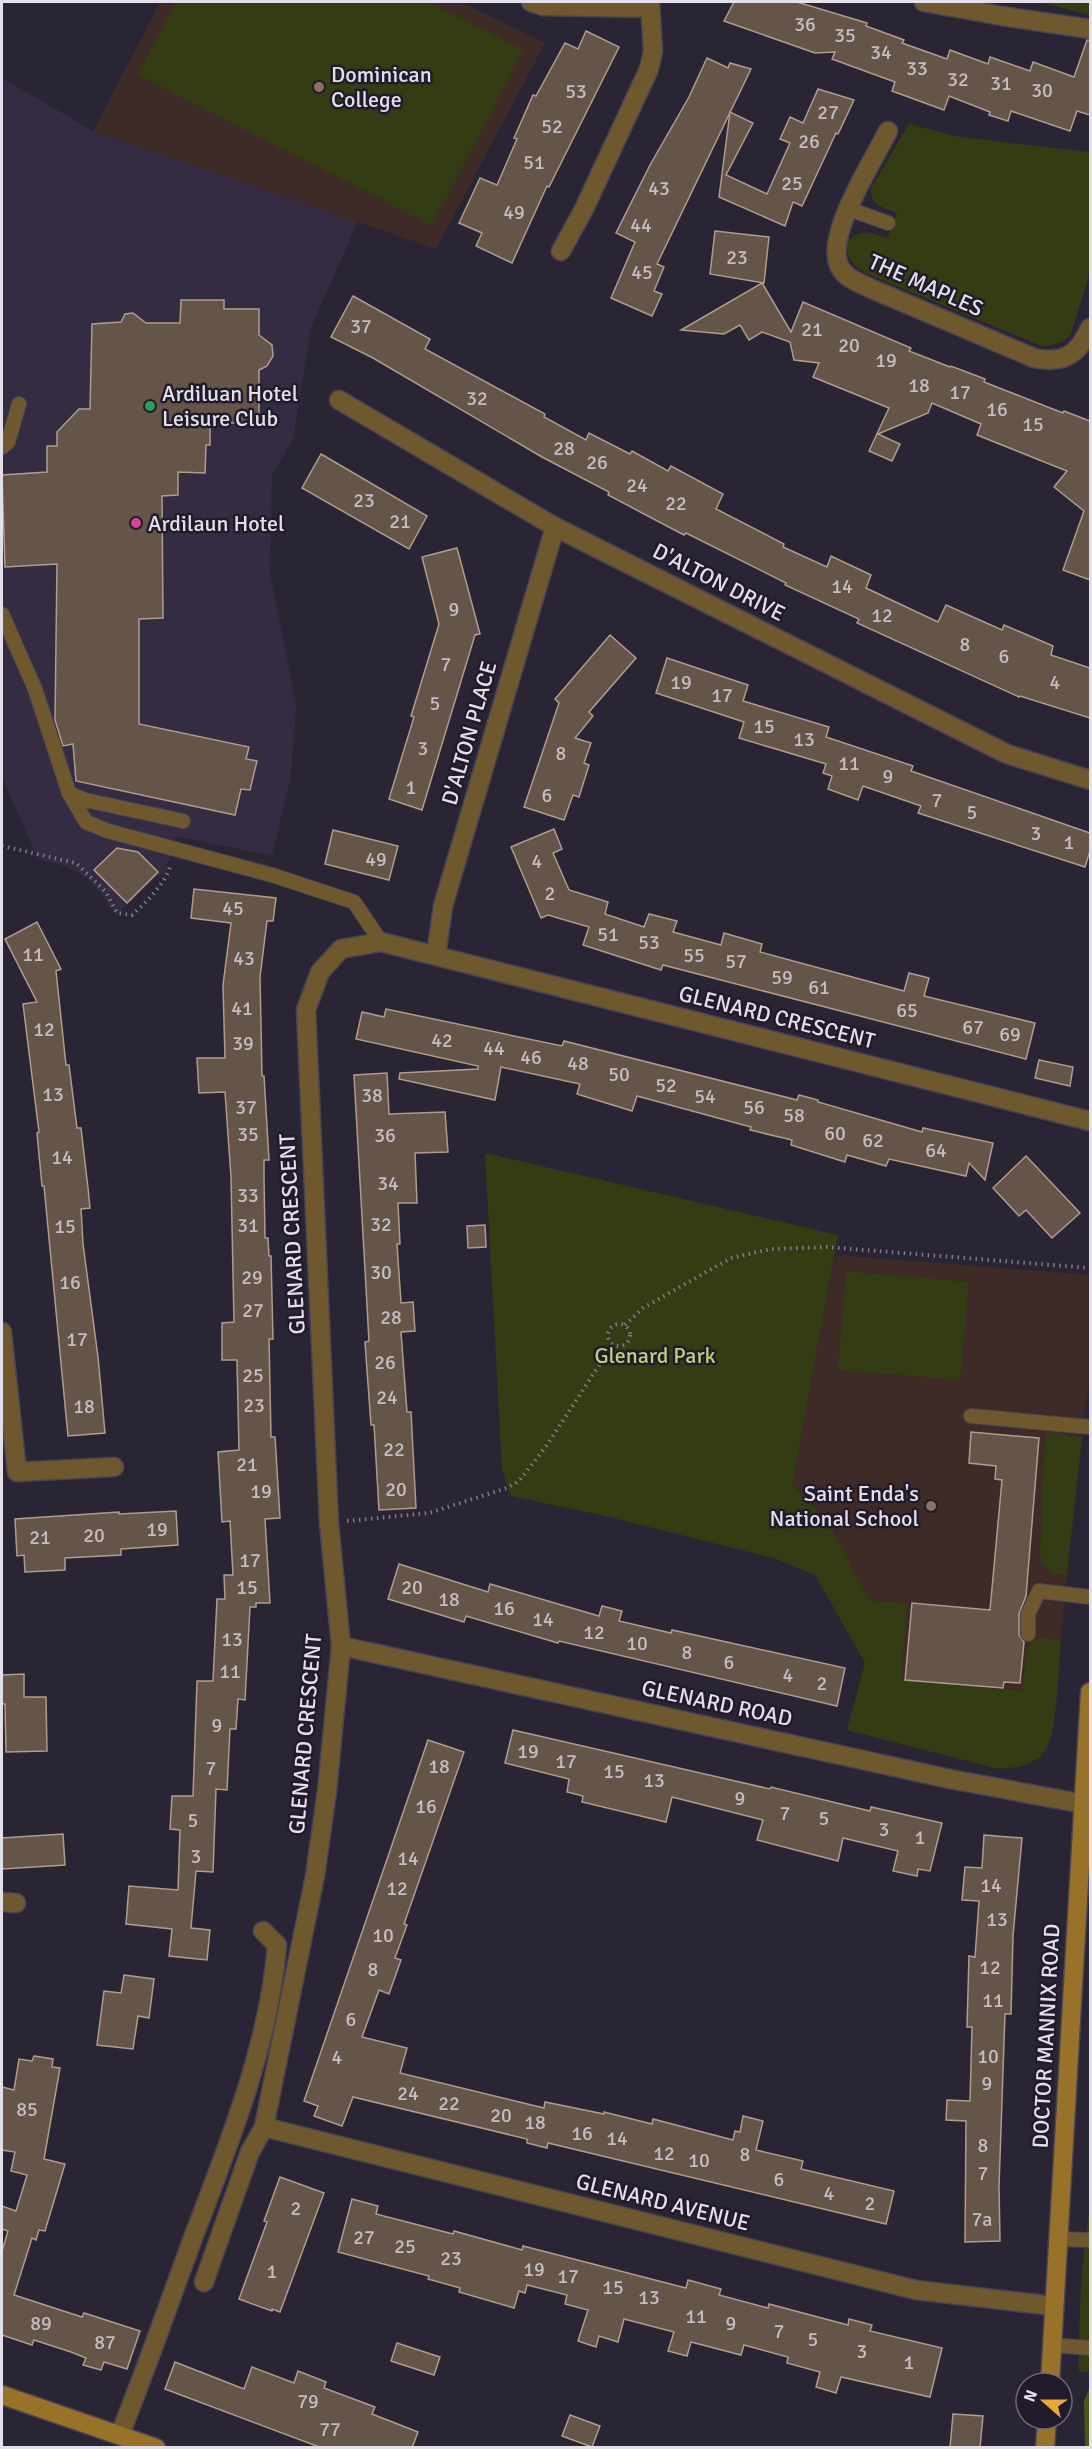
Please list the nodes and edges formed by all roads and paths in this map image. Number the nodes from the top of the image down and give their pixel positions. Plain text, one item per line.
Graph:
1 (924, 2) edge
2 (539, 3) edge
3 (650, 5) edge
4 (1090, 29) edge
5 (888, 131) dead end
6 (849, 208) junction
7 (888, 223) dead end
8 (561, 251) dead end
9 (1090, 327) edge
10 (339, 400) dead end
11 (19, 404) dead end
12 (2, 447) edge
13 (555, 526) junction
14 (2, 614) edge
15 (1090, 780) edge
16 (69, 793) junction
17 (183, 821) dead end
18 (2, 846) edge
19 (175, 848) junction
20 (381, 942) junction
21 (436, 956) junction
22 (1090, 1121) edge
23 (1090, 1268) edge
24 (625, 1325) junction
25 (2, 1344) edge
26 (613, 1344) junction
27 (971, 1416) dead end
28 (1090, 1427) edge
29 (114, 1467) dead end
30 (329, 1523) junction
31 (1090, 1597) edge
32 (1028, 1634) dead end
33 (341, 1646) junction
34 (1090, 1692) edge
35 (1084, 1804) junction
36 (263, 1931) dead end
37 (264, 2127) junction
38 (1058, 2239) junction
39 (1090, 2240) edge
40 (204, 2282) dead end
41 (1054, 2306) junction
42 (1052, 2345) junction
43 (1090, 2348) edge
44 (1051, 2371) edge
45 (2, 2395) edge
46 (1046, 2431) edge
47 (120, 2434) junction
48 (156, 2448) edge
49 (1045, 2448) edge

1 - 4 street
2 - 3 street
3 - 8 street
5 - 6 street, THE MAPLES
6 - 7 lane
6 - 9 street, THE MAPLES
10 - 13 street, D'ALTON DRIVE
11 - 12 lane
13 - 15 street, D'ALTON DRIVE
13 - 21 street, D'ALTON PLACE
14 - 16 lane
16 - 17 lane
16 - 19 lane
18 - 19 path
19 - 20 lane
20 - 21 street, GLENARD CRESCENT
20 - 30 street, GLENARD CRESCENT
21 - 22 street, GLENARD CRESCENT
23 - 24 path
24 - 26 path
24 - 26 path
25 - 29 street
26 - 30 path
27 - 28 lane
30 - 33 street, GLENARD CRESCENT
31 - 32 lane
33 - 35 street, GLENARD ROAD
33 - 37 street, GLENARD CRESCENT
34 - 35 street, DOCTOR MANNIX ROAD
35 - 38 street, DOCTOR MANNIX ROAD
36 - 47 street
37 - 40 street, GLENARD CRESCENT
37 - 41 street, GLENARD AVENUE
38 - 39 lane
38 - 41 street, DOCTOR MANNIX ROAD
41 - 42 street, DOCTOR MANNIX ROAD
42 - 43 lane
42 - 44 street, DOCTOR MANNIX ROAD
45 - 47 street
46 - 49 street
47 - 48 street

